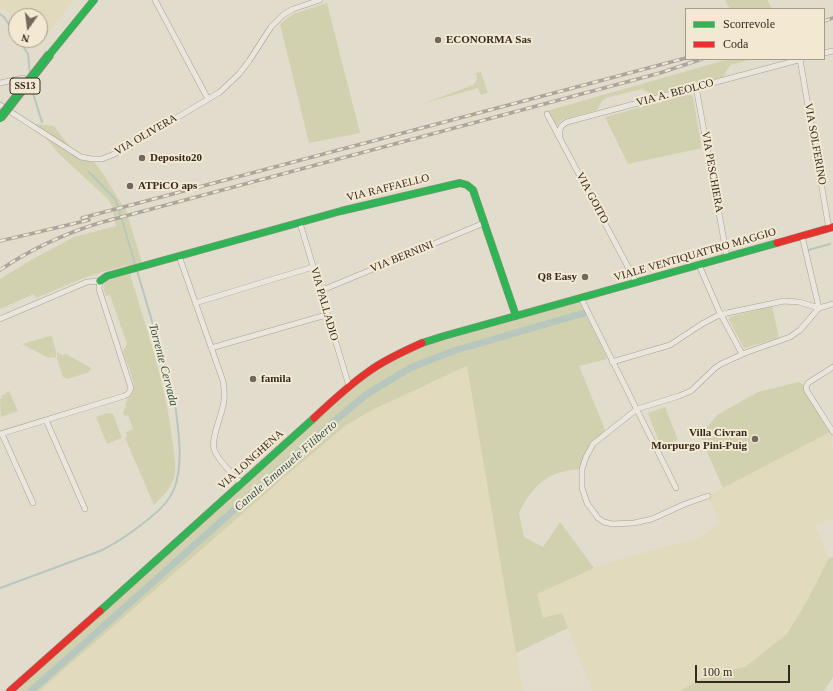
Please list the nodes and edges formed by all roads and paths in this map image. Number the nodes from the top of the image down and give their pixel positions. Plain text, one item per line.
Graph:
1 (94, 0) edge
2 (155, 0) edge
3 (320, 0) edge
4 (797, 60) edge
5 (801, 60) edge
6 (23, 78) dead end
7 (0, 83) edge
8 (696, 87) junction
9 (208, 99) junction
10 (0, 105) edge
11 (547, 114) dead end
12 (0, 118) edge
13 (560, 137) junction
14 (300, 223) junction
15 (484, 223) junction
16 (831, 228) edge
17 (802, 236) junction
18 (179, 256) junction
19 (727, 257) junction
20 (699, 265) junction
21 (313, 267) junction
22 (100, 281) junction
23 (636, 282) junction
24 (320, 291) junction
25 (581, 298) junction
26 (195, 303) junction
27 (833, 304) edge
28 (543, 308) joint
29 (820, 308) junction
30 (326, 314) junction
31 (721, 315) junction
32 (516, 316) junction
33 (0, 319) edge
34 (211, 348) junction
35 (742, 354) junction
36 (612, 362) junction
37 (833, 367) edge
38 (348, 386) junction
39 (637, 409) junction
40 (46, 420) junction
41 (833, 432) edge
42 (1, 434) edge
43 (242, 484) junction
44 (676, 488) dead end
45 (708, 496) dead end
46 (33, 503) dead end
47 (85, 509) dead end
48 (10, 691) edge

1 - 12 street, SS13, bridge
2 - 9 street
3 - 9 street, VIA OLIVERA
4 - 8 street, VIA A. BEOLCO
5 - 16 street, VIA SOLFERINO
6 - 7 street
8 - 13 street, VIA A. BEOLCO
8 - 19 street, VIA PESCHIERA
9 - 10 street, VIA OLIVERA
11 - 13 street, VIA GOITO
13 - 23 street, VIA GOITO
14 - 15 street, VIA RAFFAELLO
14 - 18 street, VIA RAFFAELLO
14 - 21 street, VIA PALLADIO
15 - 24 street, VIA BERNINI
15 - 32 street, VIA RAFFAELLO
16 - 17 street, VIALE VENTIQUATTRO MAGGIO
17 - 19 street, VIALE VENTIQUATTRO MAGGIO
17 - 29 street
18 - 22 street, VIA RAFFAELLO
18 - 26 street
19 - 20 street, VIALE VENTIQUATTRO MAGGIO
20 - 23 street, VIALE VENTIQUATTRO MAGGIO
20 - 31 street
21 - 24 street, VIA PALLADIO
21 - 26 street
22 - 33 street
22 - 40 street
23 - 25 street, VIALE VENTIQUATTRO MAGGIO
24 - 30 street, VIA PALLADIO
25 - 28 street, VIALE VENTIQUATTRO MAGGIO
25 - 36 street
26 - 34 street
27 - 29 street
28 - 32 street, VIA LONGHENA
29 - 31 street
29 - 35 street
30 - 34 street
30 - 38 street, VIA PALLADIO
31 - 35 street
31 - 36 street
32 - 38 street, VIA LONGHENA
34 - 43 street
35 - 39 street
36 - 39 street
37 - 41 street
38 - 43 street, VIA LONGHENA
39 - 44 street
39 - 45 street
40 - 42 street
40 - 47 street
42 - 46 street
43 - 48 street, VIA LONGHENA

